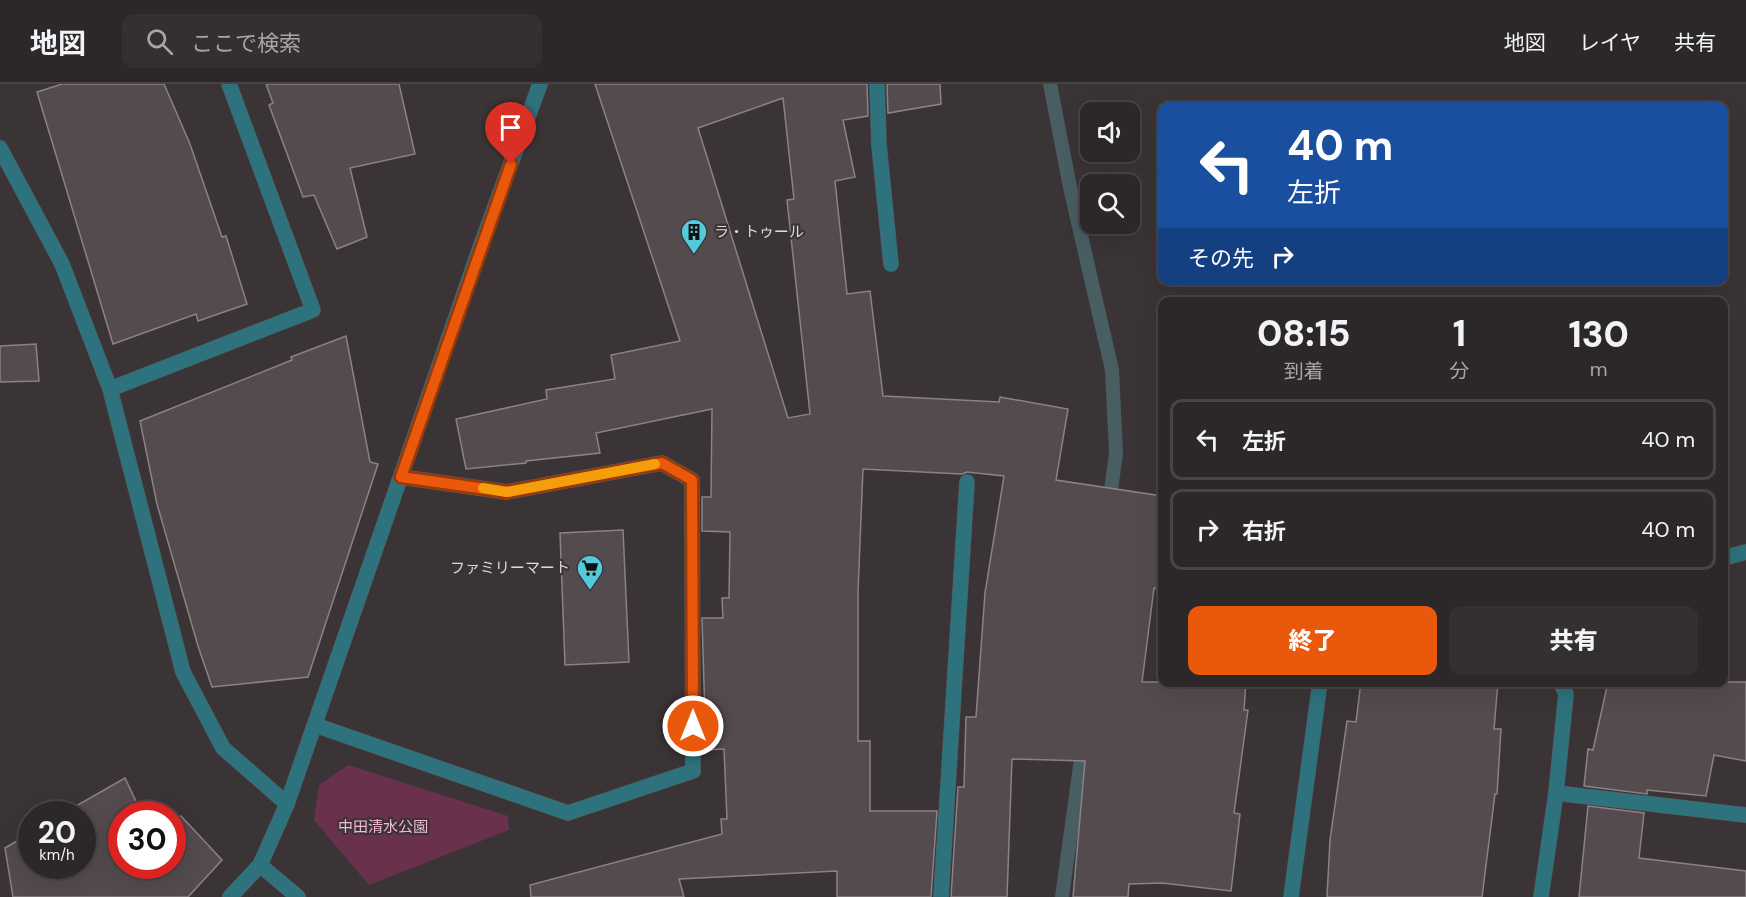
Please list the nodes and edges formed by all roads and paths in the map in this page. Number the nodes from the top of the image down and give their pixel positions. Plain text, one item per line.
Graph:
1 (229, 84) edge
2 (540, 84) edge
3 (877, 84) edge
4 (0, 148) edge
5 (7, 176) edge
6 (891, 264) dead end
7 (110, 389) junction
8 (401, 477) junction
9 (967, 482) dead end
10 (1746, 552) edge
11 (1728, 557) edge
12 (1319, 687) edge
13 (1562, 687) edge
14 (315, 725) junction
15 (1556, 793) junction
16 (286, 804) junction
17 (1746, 815) edge
18 (260, 865) junction
19 (230, 897) edge
20 (298, 897) edge
21 (941, 897) edge
22 (1291, 897) edge
23 (1542, 897) edge

1 - 7 street
2 - 8 street
3 - 6 street
4 - 5 street
5 - 7 street
7 - 16 street
8 - 14 street
8 - 14 street
9 - 21 street
10 - 11 street
12 - 22 street
13 - 15 street
14 - 16 street
15 - 17 street
15 - 23 street
16 - 18 street
18 - 19 street
18 - 20 street

